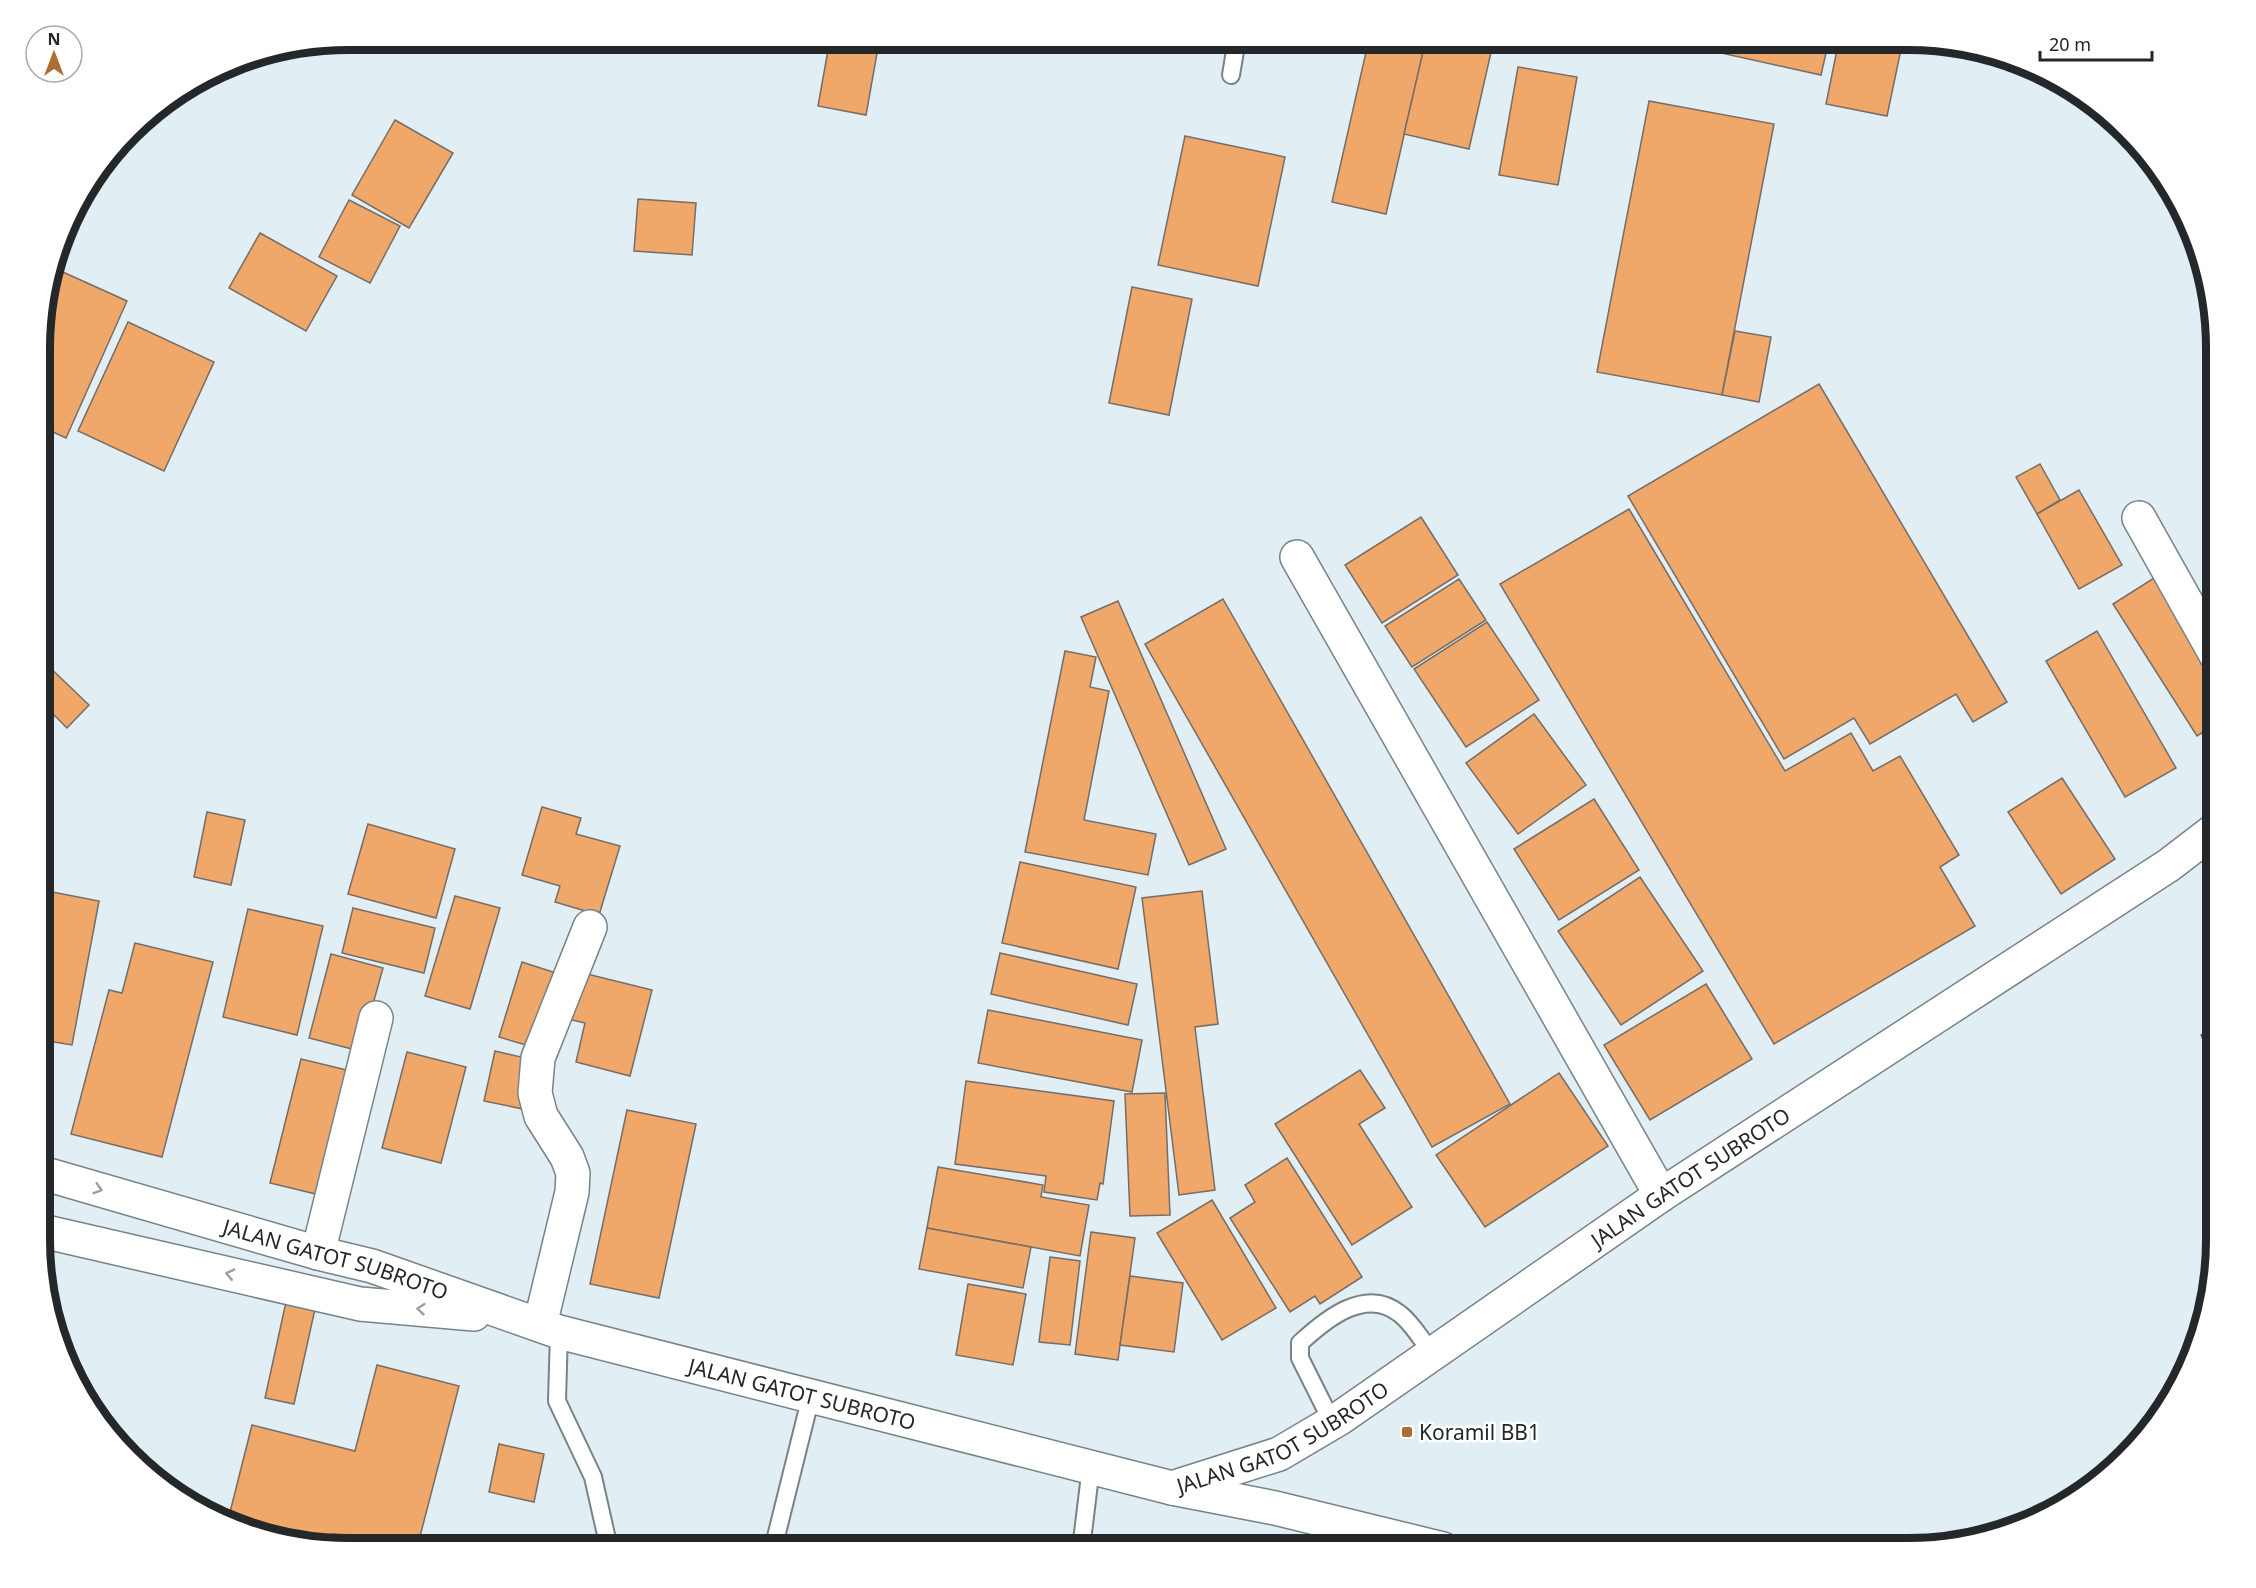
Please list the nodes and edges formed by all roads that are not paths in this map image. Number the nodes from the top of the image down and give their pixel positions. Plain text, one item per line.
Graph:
1 (1235, 50) edge
2 (1231, 75) dead end
3 (2139, 518) dead end
4 (1297, 556) dead end
5 (2206, 637) edge
6 (2206, 837) edge
7 (590, 927) dead end
8 (376, 1018) dead end
9 (50, 1175) edge
10 (1661, 1195) junction
11 (50, 1233) edge
12 (318, 1253) junction
13 (540, 1325) junction
14 (1432, 1353) junction
15 (811, 1396) junction
16 (1332, 1422) junction
17 (1091, 1467) junction
18 (1172, 1488) junction
19 (607, 1538) edge
20 (776, 1538) edge
21 (1082, 1538) edge
22 (1397, 1538) edge

1 - 2 lane
3 - 5 main road
4 - 10 main road
6 - 10 main road, JALAN GATOT SUBROTO
7 - 13 main road
8 - 12 main road
9 -> 12 main road, JALAN GATOT SUBROTO
10 - 14 main road, JALAN GATOT SUBROTO
13 -> 11 main road
12 - 13 main road, JALAN GATOT SUBROTO
13 - 15 main road, JALAN GATOT SUBROTO
13 - 19 lane
14 - 16 main road, JALAN GATOT SUBROTO
14 - 16 lane
15 - 17 main road, JALAN GATOT SUBROTO
15 - 20 lane
16 - 18 main road, JALAN GATOT SUBROTO
17 - 18 main road, JALAN GATOT SUBROTO
17 - 21 lane
18 - 22 main road

